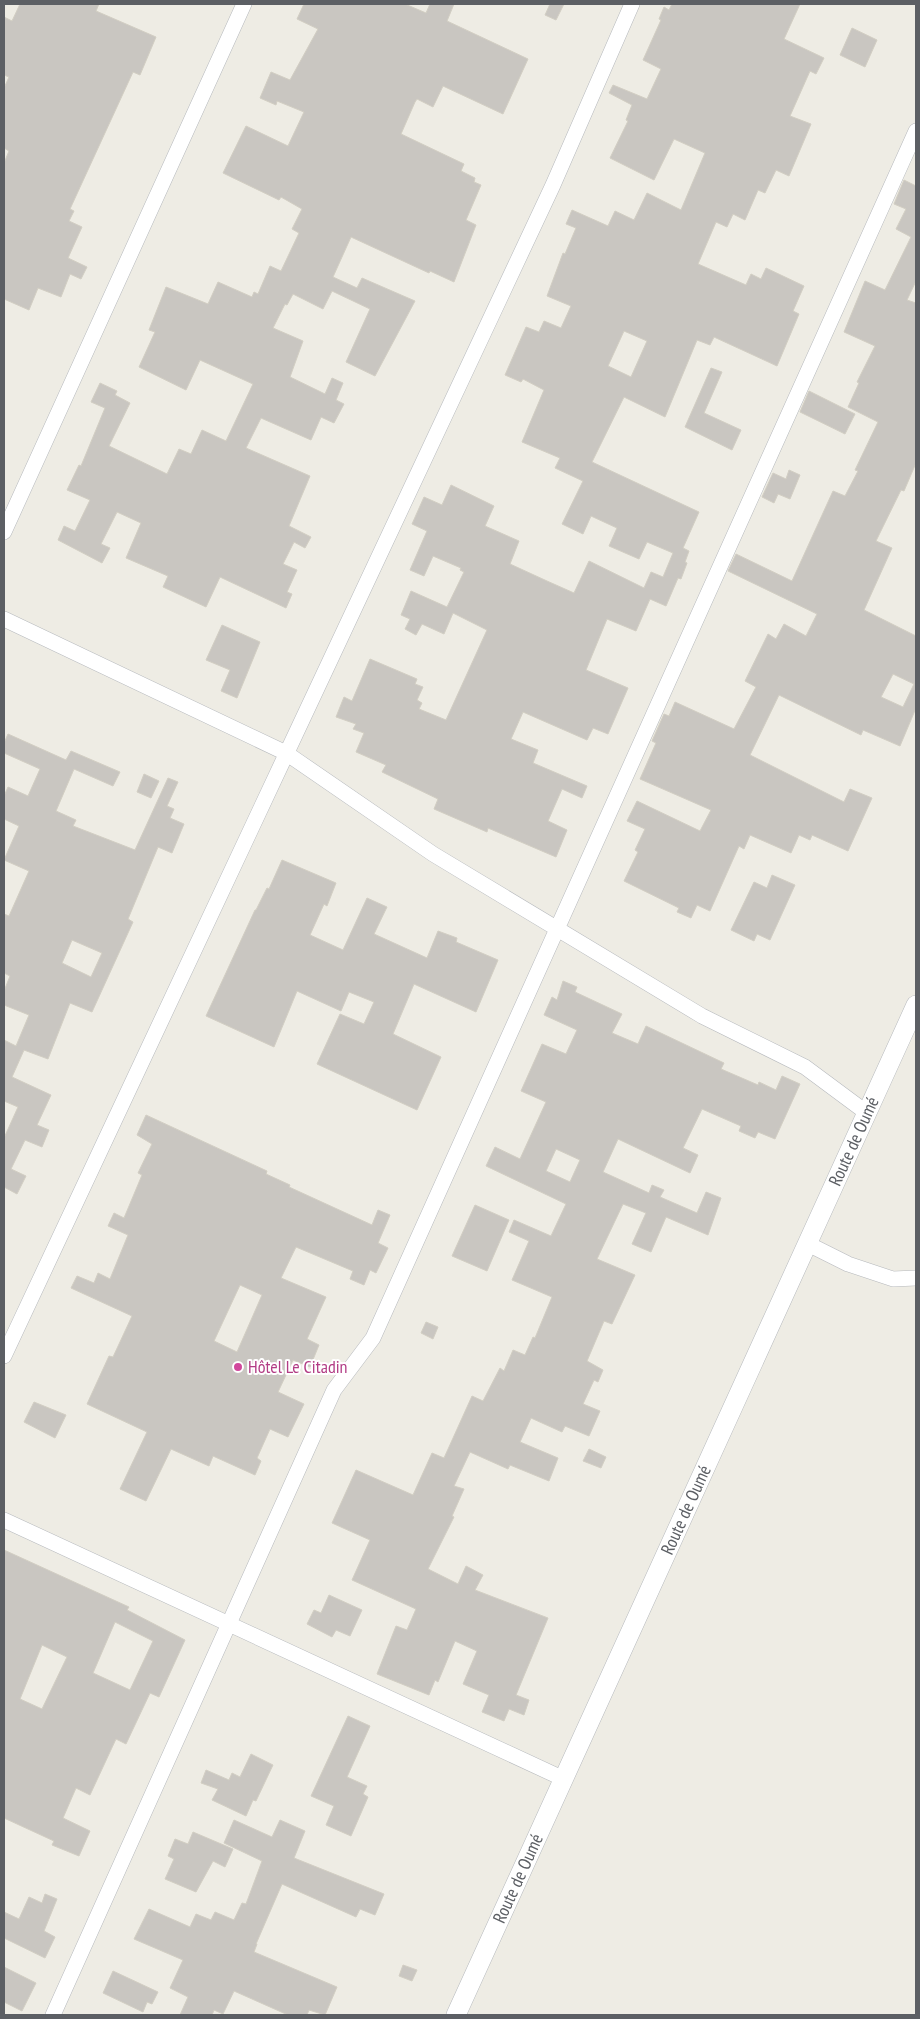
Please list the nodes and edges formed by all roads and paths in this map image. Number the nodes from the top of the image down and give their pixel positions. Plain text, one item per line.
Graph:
1 (244, 4) edge
2 (632, 4) edge
3 (916, 131) edge
4 (4, 532) edge
5 (4, 618) edge
6 (286, 753) junction
7 (556, 930) junction
8 (916, 1005) edge
9 (867, 1113) junction
10 (808, 1244) junction
11 (916, 1278) edge
12 (4, 1356) edge
13 (4, 1520) edge
14 (229, 1624) junction
15 (564, 1779) junction
16 (53, 2015) edge
17 (456, 2015) edge

1 - 4 street
2 - 6 street
3 - 7 street
5 - 6 street
6 - 7 street
6 - 12 street
7 - 9 street
7 - 14 street
8 - 9 street, Route de Oumé
9 - 10 street, Route de Oumé
10 - 11 street
10 - 15 street, Route de Oumé
13 - 14 street
14 - 15 street
14 - 16 street
15 - 17 street, Route de Oumé

